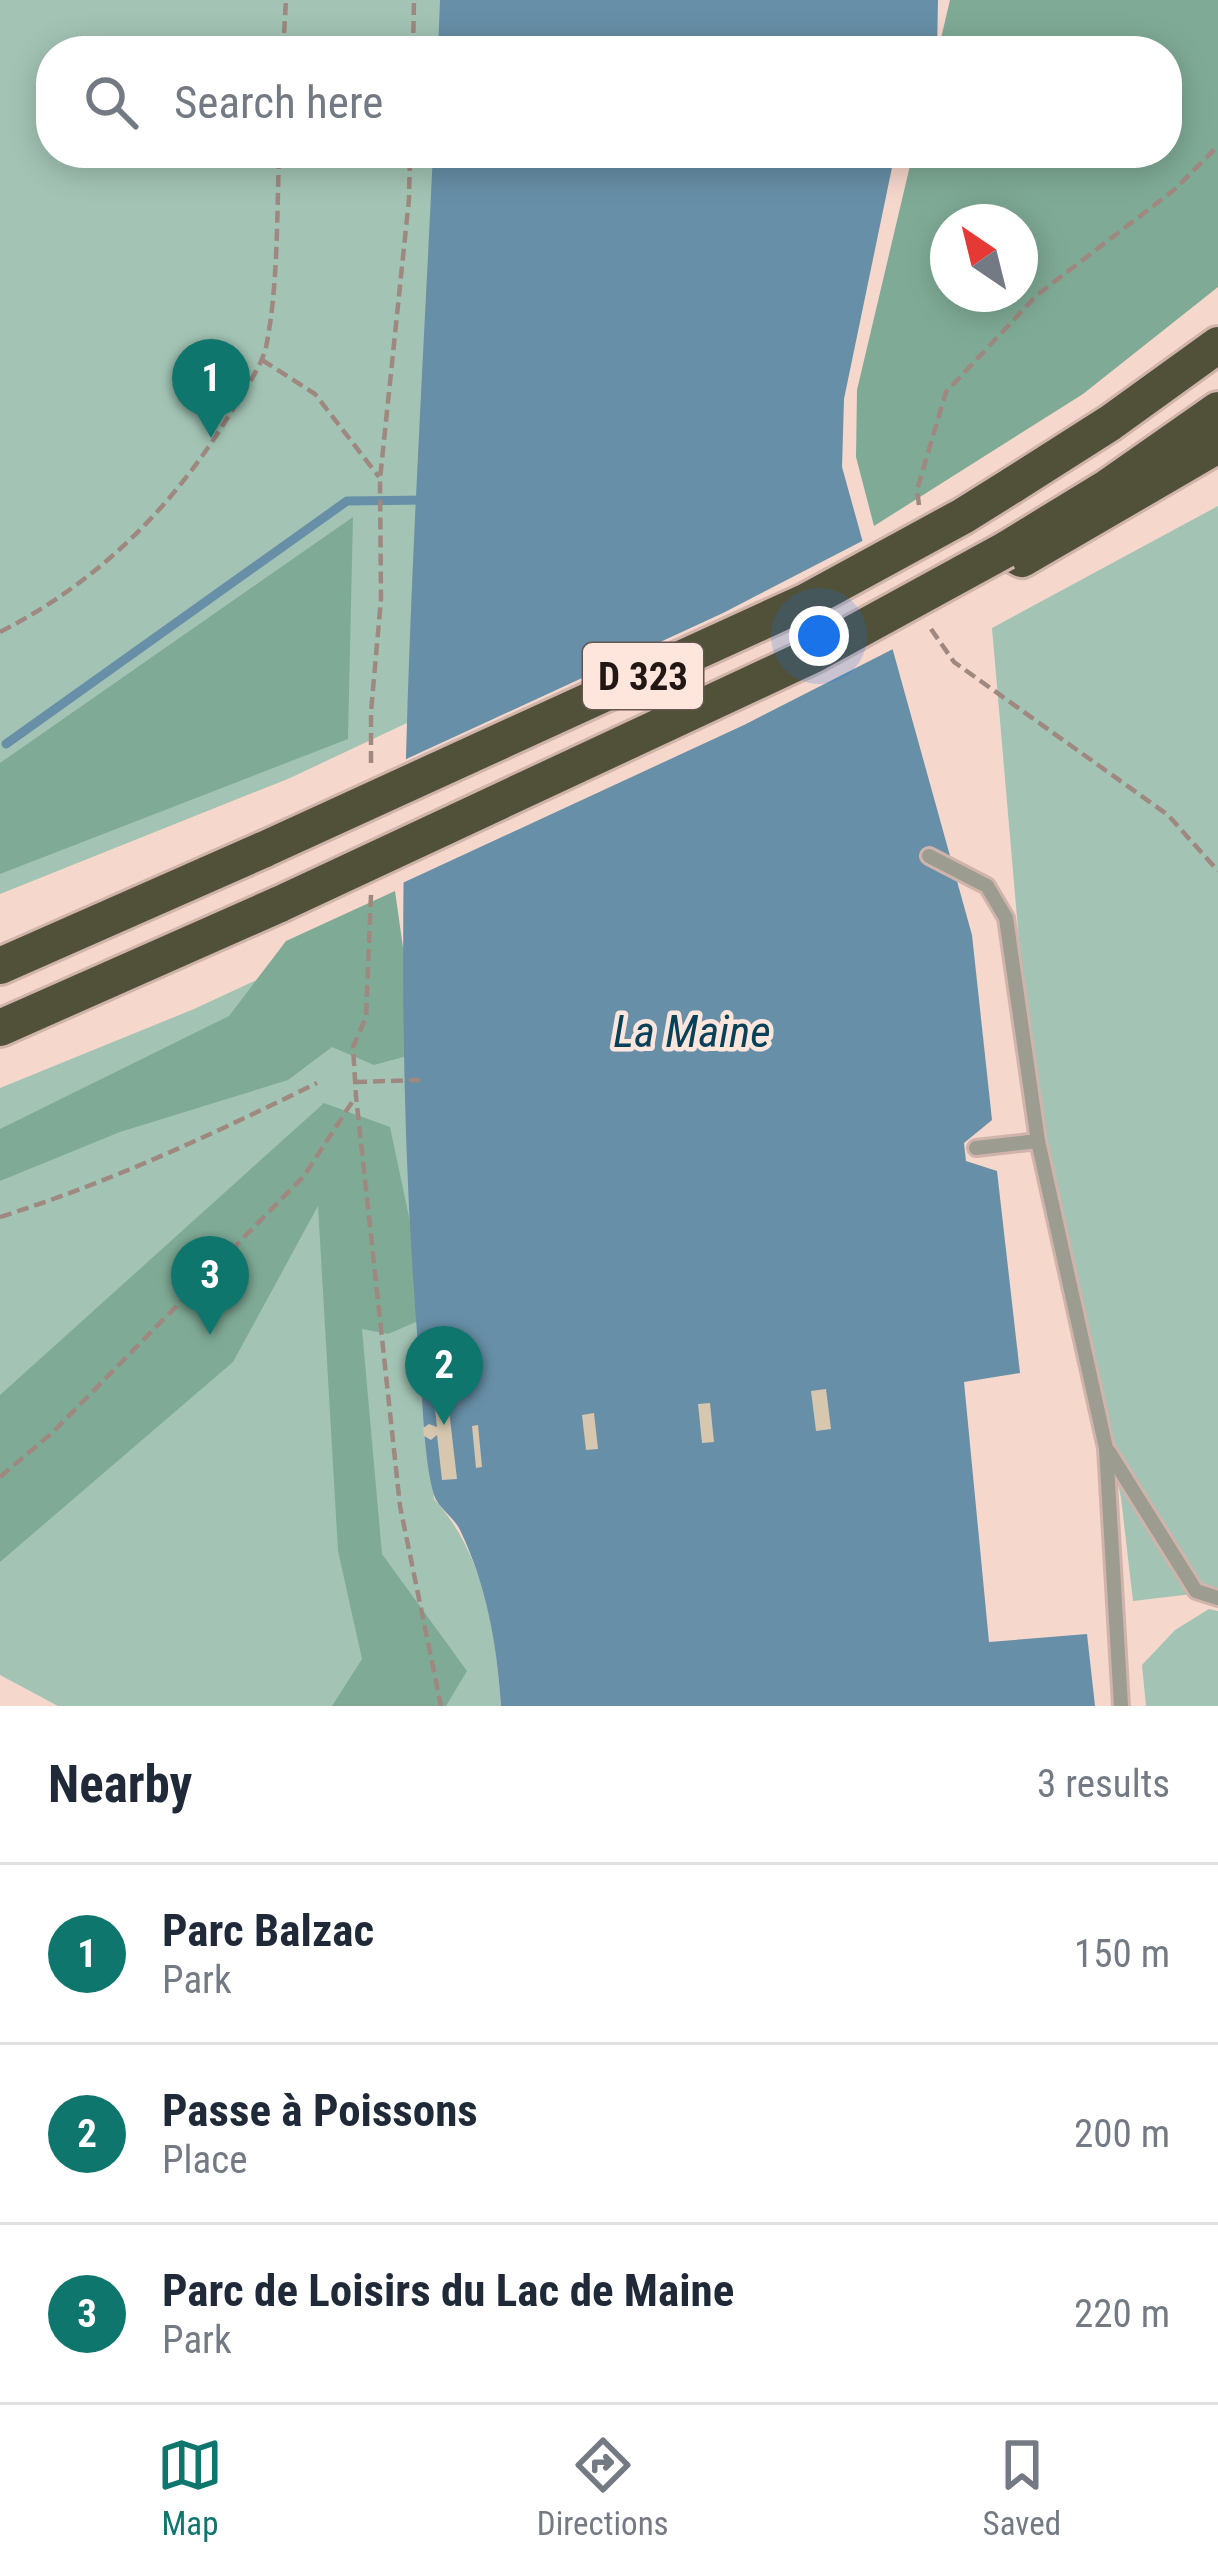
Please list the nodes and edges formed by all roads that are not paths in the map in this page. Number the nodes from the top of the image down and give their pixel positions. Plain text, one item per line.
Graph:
1 (1218, 345) edge
2 (1218, 410) edge
3 (1218, 446) edge
4 (1005, 550) junction
5 (928, 856) dead end
6 (0, 966) edge
7 (0, 1028) edge
8 (1038, 1142) junction
9 (976, 1148) dead end
10 (1106, 1448) junction
11 (1218, 1598) edge
12 (1121, 1706) edge

1 - 6 highway, D 323, bridge
2 - 4 highway, D 323
3 - 4 highway
4 - 7 highway, D 323, bridge
5 - 8 lane
8 - 9 lane
8 - 10 lane
10 - 11 lane
10 - 12 lane

